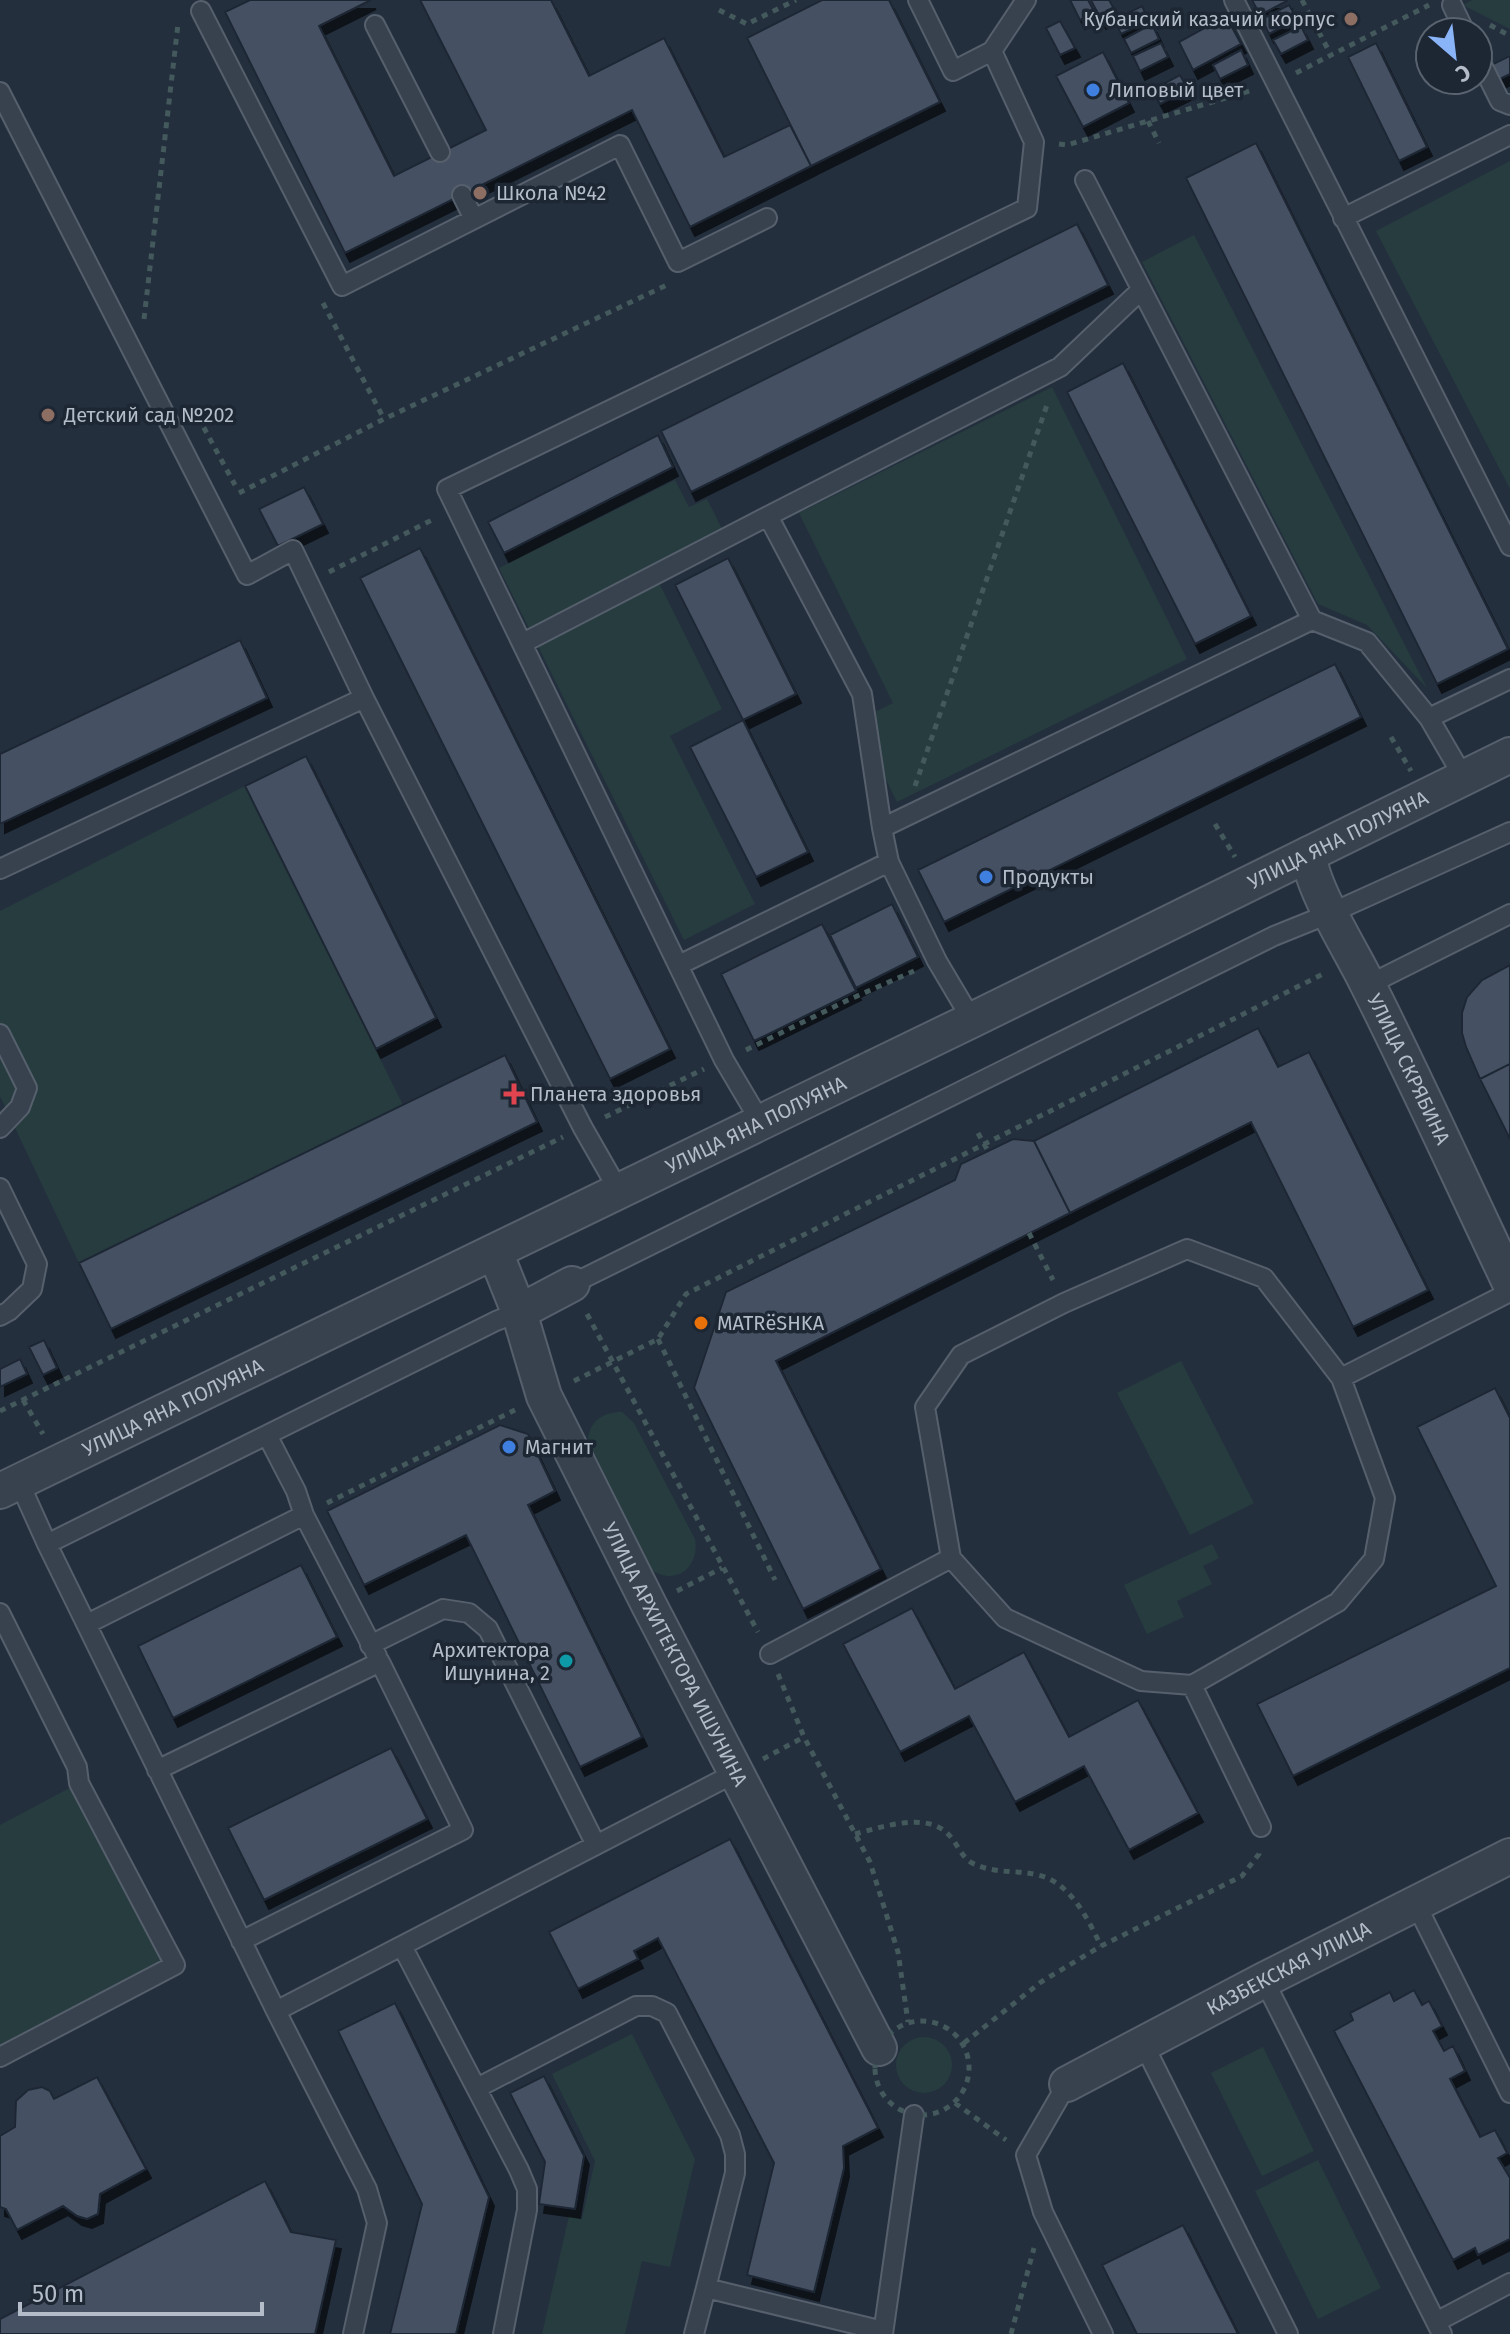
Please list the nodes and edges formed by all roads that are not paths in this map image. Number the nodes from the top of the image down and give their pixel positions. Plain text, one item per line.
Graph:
1 (918, 0) edge
2 (1026, 0) edge
3 (1235, 1) edge
4 (201, 11) dead end
5 (375, 25) dead end
6 (992, 51) junction
7 (1494, 89) edge
8 (0, 92) edge
9 (1510, 105) edge
10 (1510, 135) edge
11 (440, 152) dead end
12 (1085, 180) dead end
13 (462, 195) dead end
14 (767, 218) dead end
15 (1343, 218) junction
16 (474, 219) junction
17 (1141, 290) junction
18 (768, 516) junction
19 (1510, 546) edge
20 (1312, 620) junction
21 (523, 643) junction
22 (1510, 679) edge
23 (364, 698) junction
24 (1429, 718) junction
25 (1510, 755) edge
26 (1464, 778) junction
27 (882, 828) junction
28 (1510, 832) edge
29 (1309, 854) junction
30 (889, 862) junction
31 (0, 869) edge
32 (1331, 913) junction
33 (1510, 914) edge
34 (679, 965) junction
35 (1362, 971) junction
36 (972, 1020) junction
37 (0, 1034) edge
38 (760, 1121) junction
39 (0, 1128) edge
40 (0, 1188) edge
41 (619, 1191) junction
42 (495, 1252) junction
43 (1510, 1283) edge
44 (572, 1284) joint
45 (1510, 1292) edge
46 (519, 1312) junction
47 (0, 1316) edge
48 (1341, 1378) junction
49 (267, 1435) junction
50 (10, 1487) edge
51 (304, 1515) junction
52 (47, 1544) junction
53 (951, 1558) junction
54 (0, 1613) edge
55 (87, 1624) junction
56 (375, 1653) junction
57 (770, 1654) dead end
58 (1192, 1685) junction
59 (157, 1770) junction
60 (737, 1772) junction
61 (1261, 1827) road end
62 (596, 1845) junction
63 (1510, 1856) edge
64 (1415, 1902) junction
65 (241, 1941) junction
66 (402, 1946) junction
67 (1264, 1980) junction
68 (276, 2011) junction
69 (1143, 2043) junction
70 (879, 2048) road end
71 (0, 2057) edge
72 (1067, 2084) joint
73 (477, 2088) junction
74 (1510, 2093) edge
75 (914, 2115) road end
76 (1510, 2283) edge
77 (706, 2288) junction
78 (1439, 2328) edge
79 (883, 2332) edge
80 (353, 2334) edge
81 (503, 2334) edge
82 (694, 2334) edge
83 (1103, 2334) edge
84 (1288, 2334) edge

1 - 6 lane
2 - 6 lane
3 - 15 lane
4 - 16 lane
5 - 11 lane
6 - 21 lane
7 - 9 lane
8 - 23 lane
10 - 15 lane
12 - 17 lane
13 - 16 lane
14 - 16 lane
15 - 19 lane
17 - 18 lane
17 - 20 lane
18 - 21 lane
18 - 27 lane
20 - 24 lane
20 - 27 lane
21 - 34 lane
22 - 24 lane
23 - 31 lane
23 - 41 lane
24 - 26 lane
25 - 26 street, УЛИЦА ЯНА ПОЛУЯНА
26 - 29 street, УЛИЦА ЯНА ПОЛУЯНА
27 - 30 lane
28 - 32 lane
29 - 32 street, УЛИЦА СКРЯБИНА
29 - 36 street, УЛИЦА ЯНА ПОЛУЯНА
30 - 34 lane
30 - 36 lane
32 - 35 street, УЛИЦА СКРЯБИНА
32 - 44 lane
33 - 35 lane
34 - 38 lane
35 - 43 street, УЛИЦА СКРЯБИНА
36 - 38 street, УЛИЦА ЯНА ПОЛУЯНА
37 - 39 lane
38 - 41 street, УЛИЦА ЯНА ПОЛУЯНА
40 - 47 lane
41 - 42 street, УЛИЦА ЯНА ПОЛУЯНА
42 - 46 street, УЛИЦА АРХИТЕКТОРА ИШУНИНА
42 - 50 street, УЛИЦА ЯНА ПОЛУЯНА
44 - 46 street
45 - 48 lane
46 - 49 lane
46 - 60 street, УЛИЦА АРХИТЕКТОРА ИШУНИНА
48 - 53 lane
48 - 58 lane
49 - 51 lane
49 - 52 lane
50 - 52 lane
51 - 55 lane
51 - 56 lane
52 - 55 lane
53 - 57 lane
53 - 58 lane
54 - 71 lane
55 - 59 lane
56 - 59 lane
56 - 62 lane
56 - 65 lane
58 - 61 lane
59 - 65 lane
60 - 62 lane
60 - 70 street, УЛИЦА АРХИТЕКТОРА ИШУНИНА
62 - 66 lane
63 - 64 street, КАЗБЕКСКАЯ УЛИЦА
64 - 67 street, КАЗБЕКСКАЯ УЛИЦА
64 - 74 lane
65 - 68 lane
66 - 68 lane
66 - 73 lane
67 - 69 street, КАЗБЕКСКАЯ УЛИЦА
67 - 78 lane
68 - 80 lane
69 - 72 street, КАЗБЕКСКАЯ УЛИЦА
69 - 84 lane
72 - 83 lane
73 - 77 lane
73 - 81 lane
75 - 79 lane
76 - 78 lane
77 - 79 lane
77 - 82 lane

